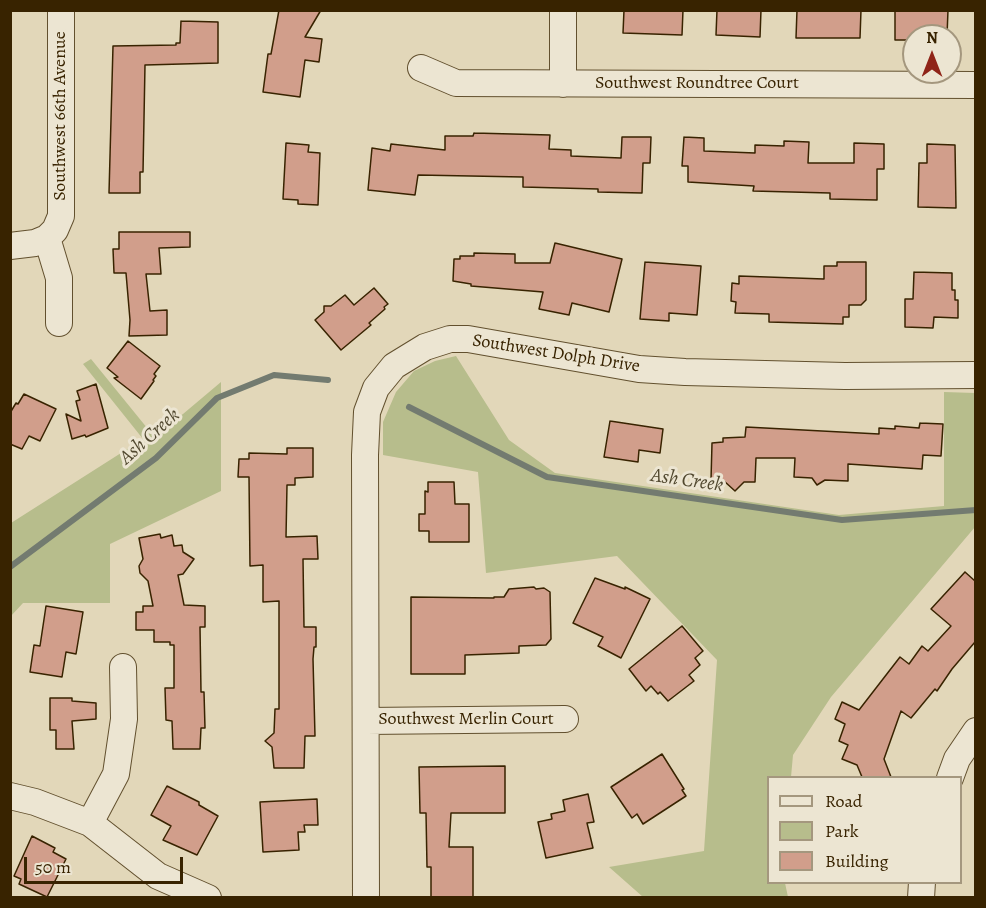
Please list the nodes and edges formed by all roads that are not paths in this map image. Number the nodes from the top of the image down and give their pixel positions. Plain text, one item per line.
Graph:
1 (61, 10) edge
2 (563, 10) edge
3 (422, 68) dead end
4 (563, 84) junction
5 (975, 85) edge
6 (47, 238) junction
7 (10, 246) edge
8 (59, 323) dead end
9 (975, 375) edge
10 (123, 667) dead end
11 (565, 720) dead end
12 (366, 721) junction
13 (975, 731) edge
14 (950, 776) edge
15 (10, 796) edge
16 (90, 823) junction
17 (208, 897) edge
18 (366, 897) edge

1 - 6 street, Southwest 66th Avenue
2 - 4 street
3 - 4 street, Southwest Roundtree Court
4 - 5 street, Southwest Roundtree Court
6 - 7 street
6 - 8 street
9 - 12 street, Southwest Dolph Drive
10 - 16 street
11 - 12 street, Southwest Merlin Court
12 - 18 street, Southwest Dolph Drive
13 - 14 street
15 - 16 street
16 - 17 street

